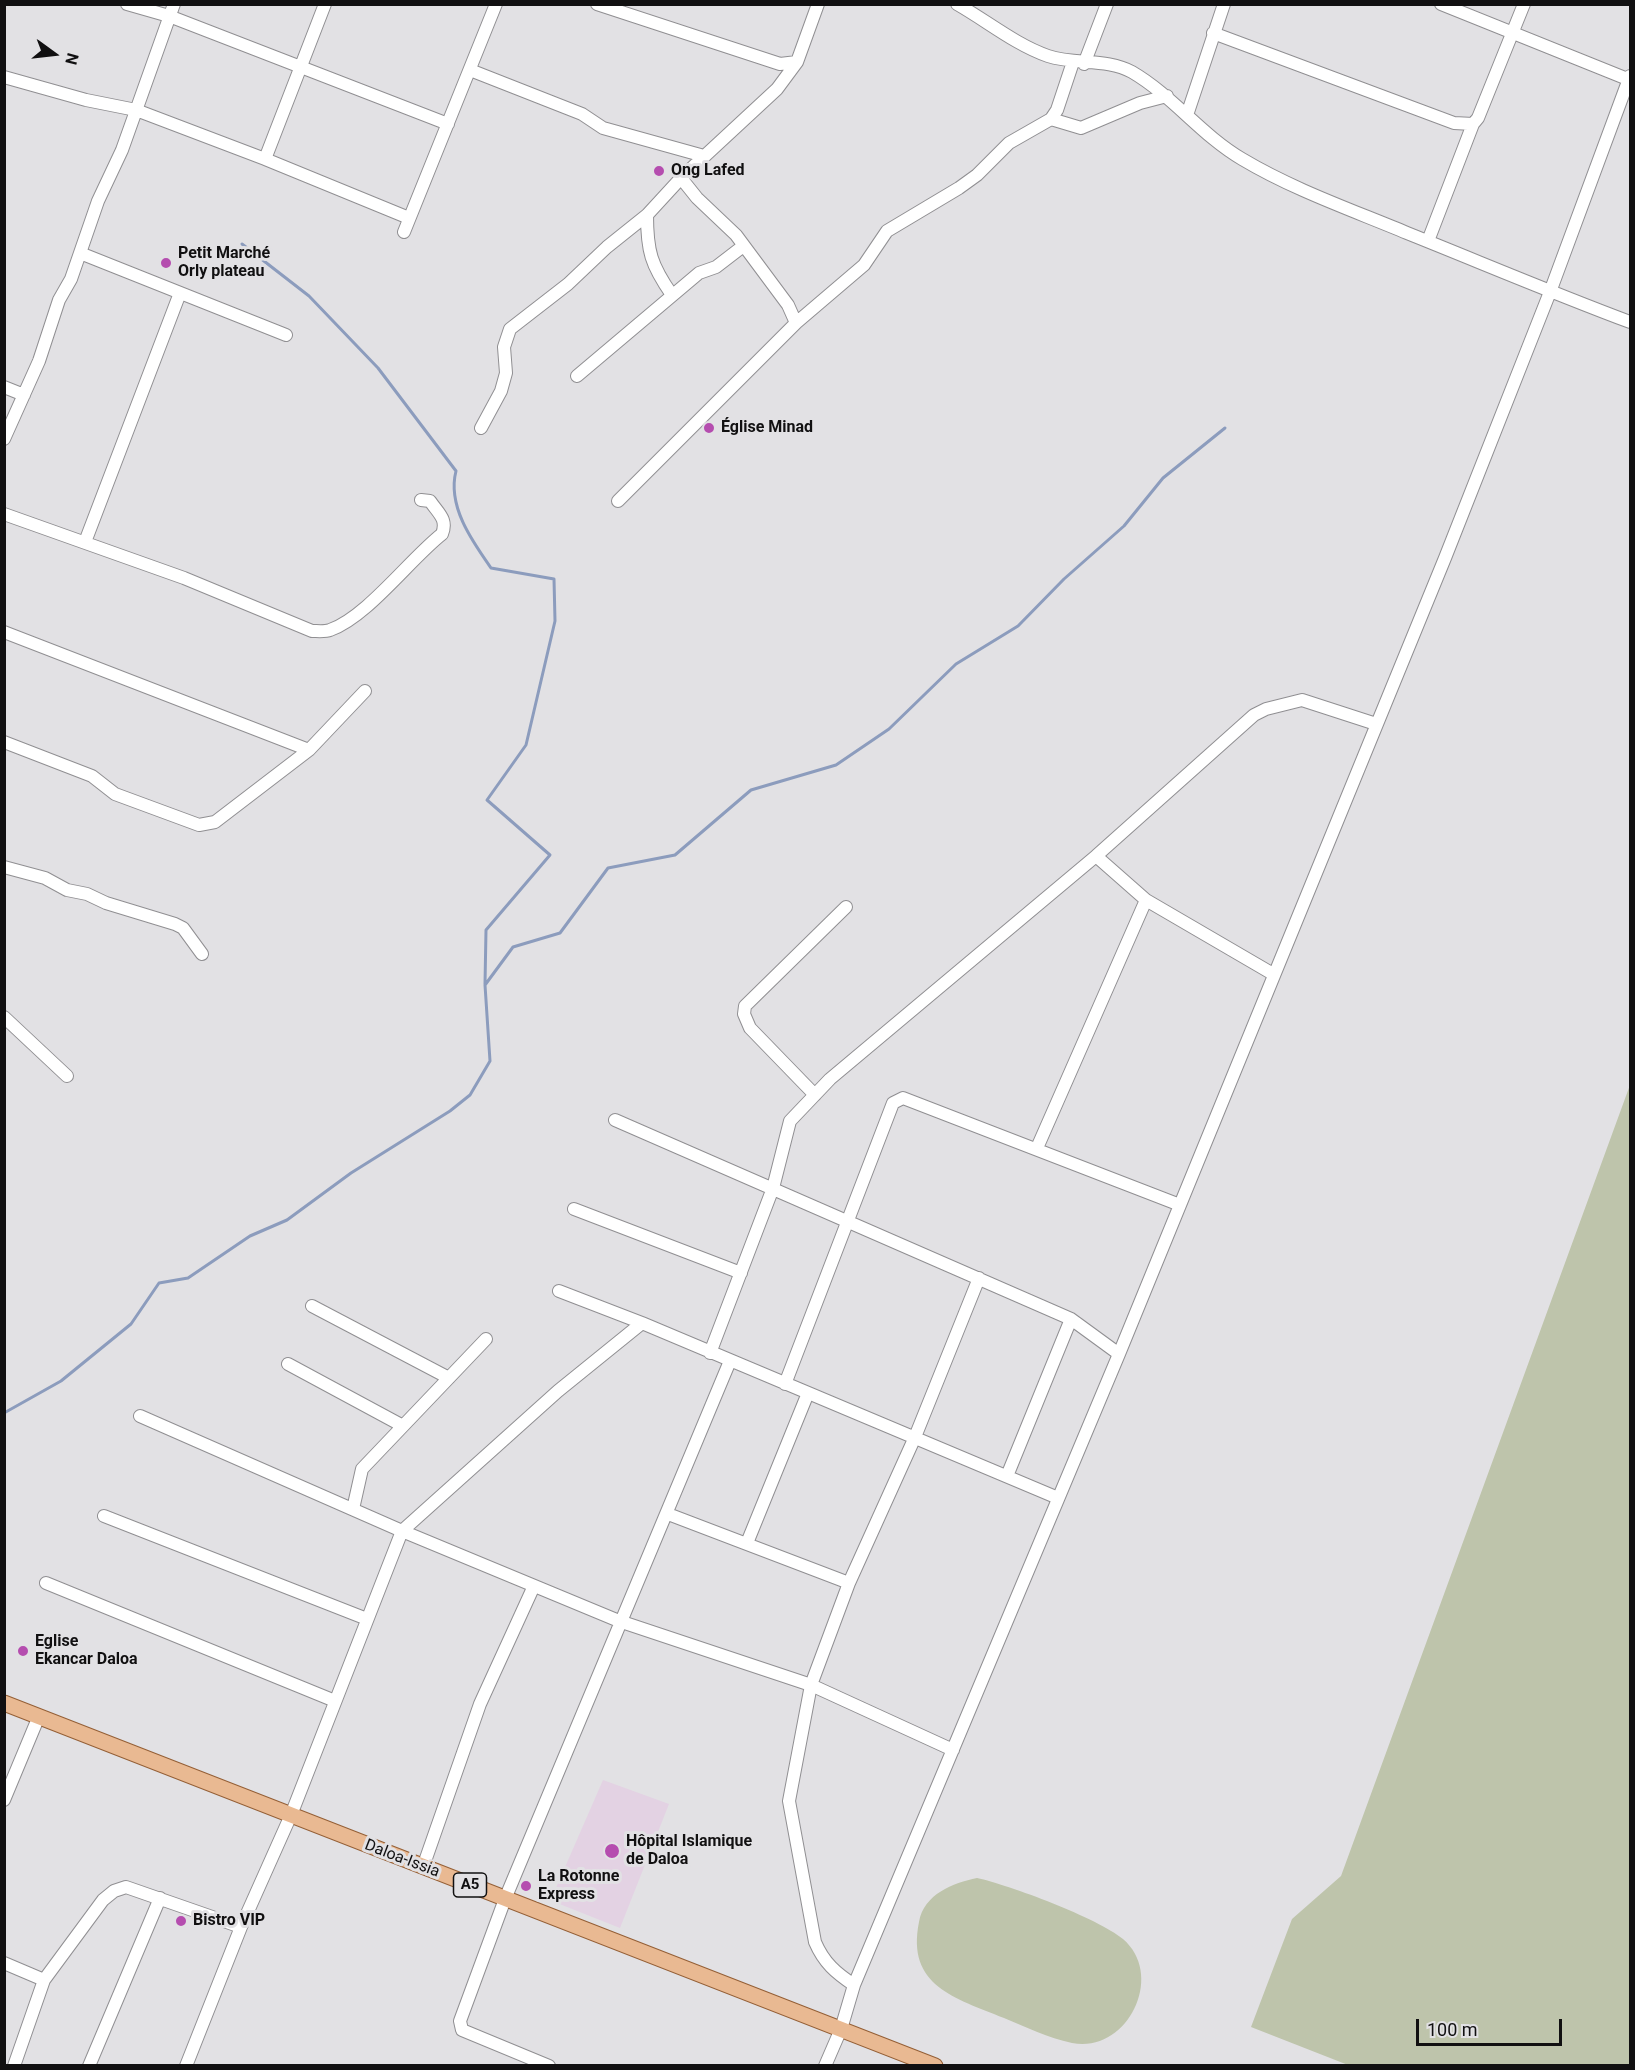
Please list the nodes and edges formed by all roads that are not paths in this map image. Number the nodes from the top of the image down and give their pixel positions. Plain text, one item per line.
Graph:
1 (127, 4) edge
2 (325, 4) edge
3 (496, 4) edge
4 (597, 4) edge
5 (818, 4) edge
6 (957, 4) edge
7 (1107, 4) edge
8 (1224, 4) edge
9 (1442, 4) edge
10 (1524, 4) edge
11 (171, 10) edge
12 (1213, 33) junction
13 (1510, 33) junction
14 (797, 62) junction
15 (1078, 63) junction
16 (301, 67) junction
17 (470, 70) junction
18 (4, 76) edge
19 (1630, 79) edge
20 (1167, 96) junction
21 (136, 110) junction
22 (1187, 115) junction
23 (1051, 119) junction
24 (448, 124) junction
25 (1473, 124) junction
26 (705, 156) junction
27 (265, 159) junction
28 (681, 178) junction
29 (647, 215) junction
30 (409, 218) junction
31 (404, 232) dead end
32 (1428, 241) junction
33 (742, 247) junction
34 (80, 254) junction
35 (1550, 292) junction
36 (180, 293) junction
37 (672, 295) junction
38 (1630, 322) edge
39 (796, 323) junction
40 (285, 335) dead end
41 (577, 376) dead end
42 (4, 387) edge
43 (24, 395) junction
44 (481, 428) dead end
45 (4, 439) edge
46 (421, 500) dead end
47 (618, 501) dead end
48 (4, 513) edge
49 (85, 542) junction
50 (4, 633) edge
51 (364, 691) dead end
52 (1376, 724) junction
53 (4, 742) edge
54 (309, 750) junction
55 (1096, 856) junction
56 (4, 867) edge
57 (1146, 900) junction
58 (846, 907) dead end
59 (202, 954) dead end
60 (1274, 974) junction
61 (4, 1017) edge
62 (67, 1076) dead end
63 (815, 1095) junction
64 (615, 1120) dead end
65 (1037, 1148) junction
66 (773, 1188) junction
67 (1179, 1205) junction
68 (574, 1209) dead end
69 (849, 1220) junction
70 (741, 1273) junction
71 (979, 1278) junction
72 (559, 1291) dead end
73 (312, 1306) dead end
74 (1071, 1319) junction
75 (642, 1323) junction
76 (486, 1339) dead end
77 (710, 1353) junction
78 (1119, 1354) junction
79 (730, 1361) junction
80 (288, 1364) dead end
81 (449, 1378) junction
82 (785, 1384) junction
83 (808, 1393) junction
84 (140, 1416) dead end
85 (404, 1426) junction
86 (915, 1437) junction
87 (1007, 1476) junction
88 (1058, 1498) junction
89 (353, 1509) junction
90 (668, 1514) junction
91 (104, 1516) dead end
92 (402, 1531) junction
93 (747, 1543) junction
94 (46, 1583) dead end
95 (849, 1583) junction
96 (533, 1587) junction
97 (367, 1619) junction
98 (619, 1621) junction
99 (811, 1685) junction
100 (335, 1701) junction
101 (4, 1703) edge
102 (39, 1716) junction
103 (953, 1750) junction
104 (4, 1800) edge
105 (291, 1815) junction
106 (423, 1867) junction
107 (160, 1898) junction
108 (505, 1899) junction
109 (241, 1927) junction
110 (4, 1963) edge
111 (44, 1980) junction
112 (854, 1985) junction
113 (841, 2029) junction
114 (14, 2066) edge
115 (89, 2066) edge
116 (186, 2066) edge
117 (549, 2066) edge
118 (825, 2066) edge
119 (935, 2066) edge

1 - 11 street
2 - 16 street
3 - 17 street
4 - 14 street
5 - 14 street
6 - 15 street
7 - 15 street
8 - 12 street
9 - 13 street
10 - 13 street
11 - 16 street
11 - 21 street
12 - 22 street
12 - 25 street
13 - 19 street
13 - 25 street
14 - 26 street
15 - 20 street
15 - 23 street
16 - 24 street
16 - 27 street
17 - 24 street
17 - 26 street
18 - 21 street
19 - 35 street
20 - 22 street
20 - 23 street
21 - 27 street
21 - 34 street
22 - 32 street
23 - 39 street
24 - 30 street
25 - 32 street
26 - 28 street
27 - 30 street
28 - 29 street
28 - 33 street
29 - 37 street
29 - 44 street
30 - 31 street
32 - 35 street
33 - 37 street
33 - 39 street
34 - 36 street
34 - 43 street
35 - 38 street
35 - 52 street
36 - 40 street
36 - 49 street
37 - 41 street
39 - 47 street
42 - 43 street
43 - 45 street
46 - 49 street
48 - 49 street
50 - 54 street
51 - 54 street
52 - 55 street
52 - 60 street
53 - 54 street
55 - 57 street
55 - 63 street
56 - 59 street
57 - 60 street
57 - 65 street
58 - 63 street
60 - 67 street
61 - 62 street
63 - 66 street
64 - 66 street
65 - 67 street
65 - 69 street
66 - 69 street
66 - 70 street
67 - 78 street
68 - 70 street
69 - 71 street
69 - 82 street
70 - 77 street
71 - 74 street
71 - 86 street
72 - 75 street
73 - 81 street
74 - 78 street
74 - 87 street
75 - 77 street
75 - 92 street
76 - 81 street
77 - 79 street
78 - 88 street
79 - 82 street
79 - 90 street
80 - 85 street
81 - 85 street
82 - 83 street
83 - 86 street
83 - 93 street
84 - 89 street
85 - 89 street
86 - 87 street
86 - 95 street
87 - 88 street
88 - 103 street
89 - 92 street
90 - 93 street
90 - 98 street
91 - 97 street
92 - 96 street
92 - 97 street
93 - 95 street
94 - 100 street
95 - 99 street
96 - 98 street
96 - 106 street
97 - 100 street
98 - 99 street
98 - 108 street
99 - 103 street
99 - 112 street
100 - 105 street
101 - 102 main road, Daloa-Issia / A5
102 - 104 street
102 - 105 main road, Daloa-Issia / A5
103 - 112 street
105 - 106 main road, Daloa-Issia / A5
105 - 109 street
106 - 108 main road, Daloa-Issia / A5
107 - 109 street
107 - 111 street
107 - 115 street
108 - 113 main road, Daloa-Issia / A5
108 - 117 street
109 - 116 street
110 - 111 street
111 - 114 street
112 - 113 street
113 - 118 street
113 - 119 main road, Daloa-Issia / A5

